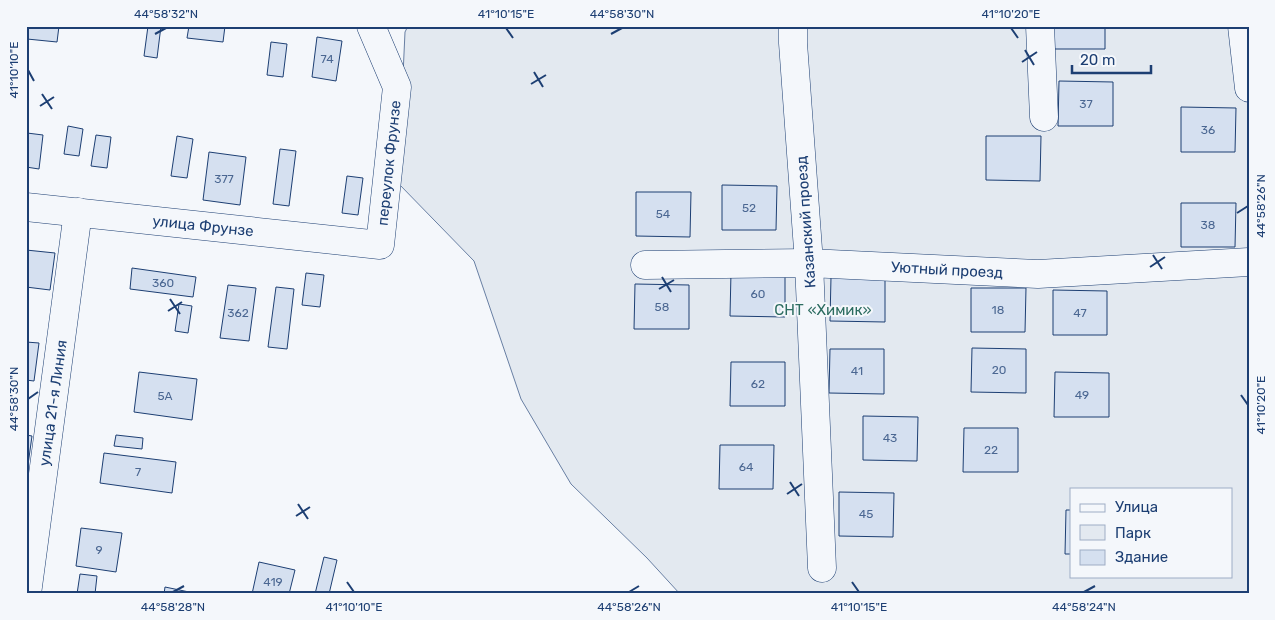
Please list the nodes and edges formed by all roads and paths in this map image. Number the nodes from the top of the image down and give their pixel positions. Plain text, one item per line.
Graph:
1 (371, 26) edge
2 (793, 26) edge
3 (1040, 26) edge
4 (1242, 26) edge
5 (1249, 88) edge
6 (1044, 117) dead end
7 (26, 207) edge
8 (78, 212) junction
9 (380, 245) joint
10 (1249, 262) edge
11 (809, 263) junction
12 (645, 266) dead end
13 (822, 568) dead end
14 (28, 594) edge

1 - 9 street, переулок Фрунзе
2 - 11 street, Казанский проезд
3 - 6 street
4 - 5 street
7 - 8 street, улица Фрунзе
8 - 9 street, улица Фрунзе
8 - 14 street, улица 21-я Линия
10 - 11 street, Уютный проезд
11 - 12 street, Уютный проезд
11 - 13 street, Казанский проезд

